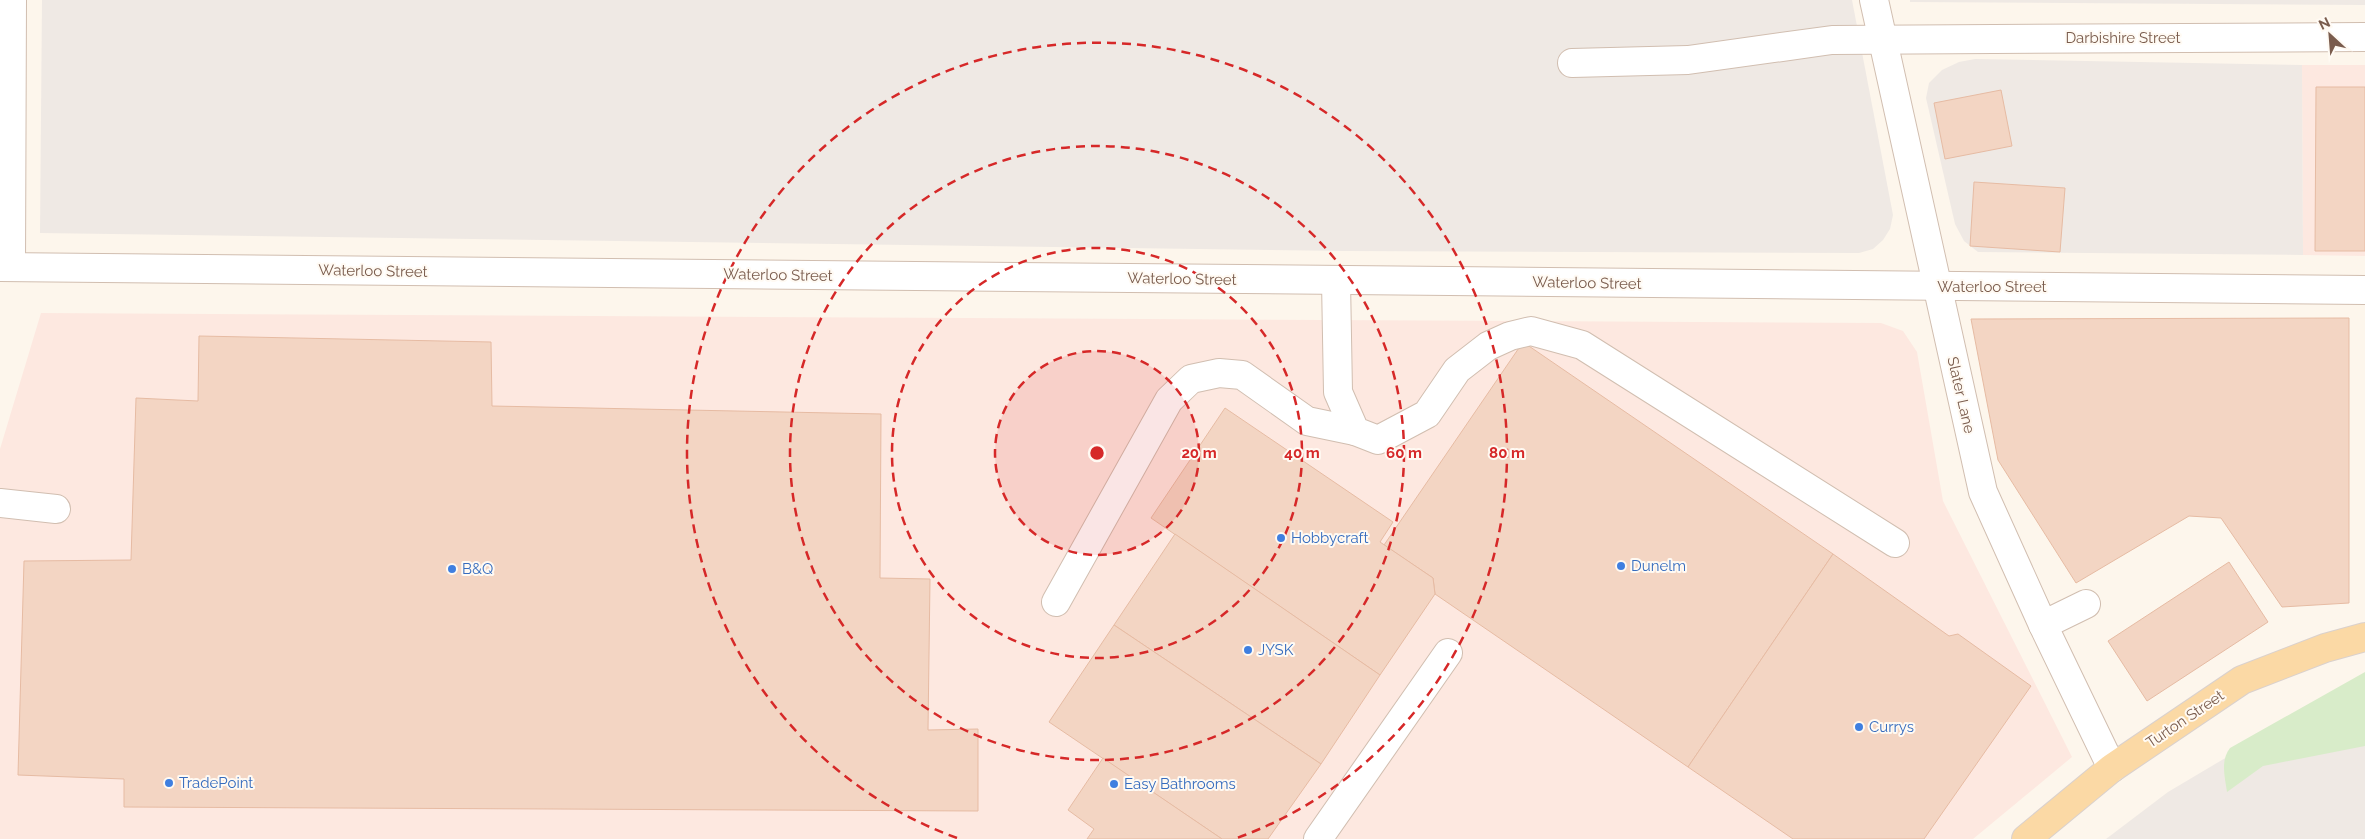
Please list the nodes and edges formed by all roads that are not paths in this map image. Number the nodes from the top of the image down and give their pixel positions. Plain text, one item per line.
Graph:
1 (12, 0) edge
2 (1874, 0) edge
3 (2365, 37) edge
4 (1882, 39) junction
5 (1572, 63) dead end
6 (6, 267) edge
7 (1336, 281) junction
8 (1936, 287) junction
9 (2365, 290) edge
10 (1355, 431) junction
11 (0, 503) edge
12 (56, 508) dead end
13 (1895, 544) dead end
14 (1056, 602) dead end
15 (2086, 604) dead end
16 (2043, 625) junction
17 (2365, 637) edge
18 (1448, 653) dead end
19 (2112, 768) junction
20 (1318, 839) edge
21 (2026, 839) edge

1 - 6 street
2 - 4 street, Slater Lane
3 - 4 street, Darbishire Street
4 - 5 street, Darbishire Street
4 - 8 street, Slater Lane
6 - 7 street, Waterloo Street
7 - 8 street, Waterloo Street
7 - 10 street
8 - 9 street, Waterloo Street
8 - 16 street, Slater Lane
10 - 13 street
10 - 14 street
11 - 12 street
15 - 16 street
16 - 19 street, Slater Lane
17 - 19 main road, Turton Street
18 - 20 street
19 - 21 main road, Turton Street

